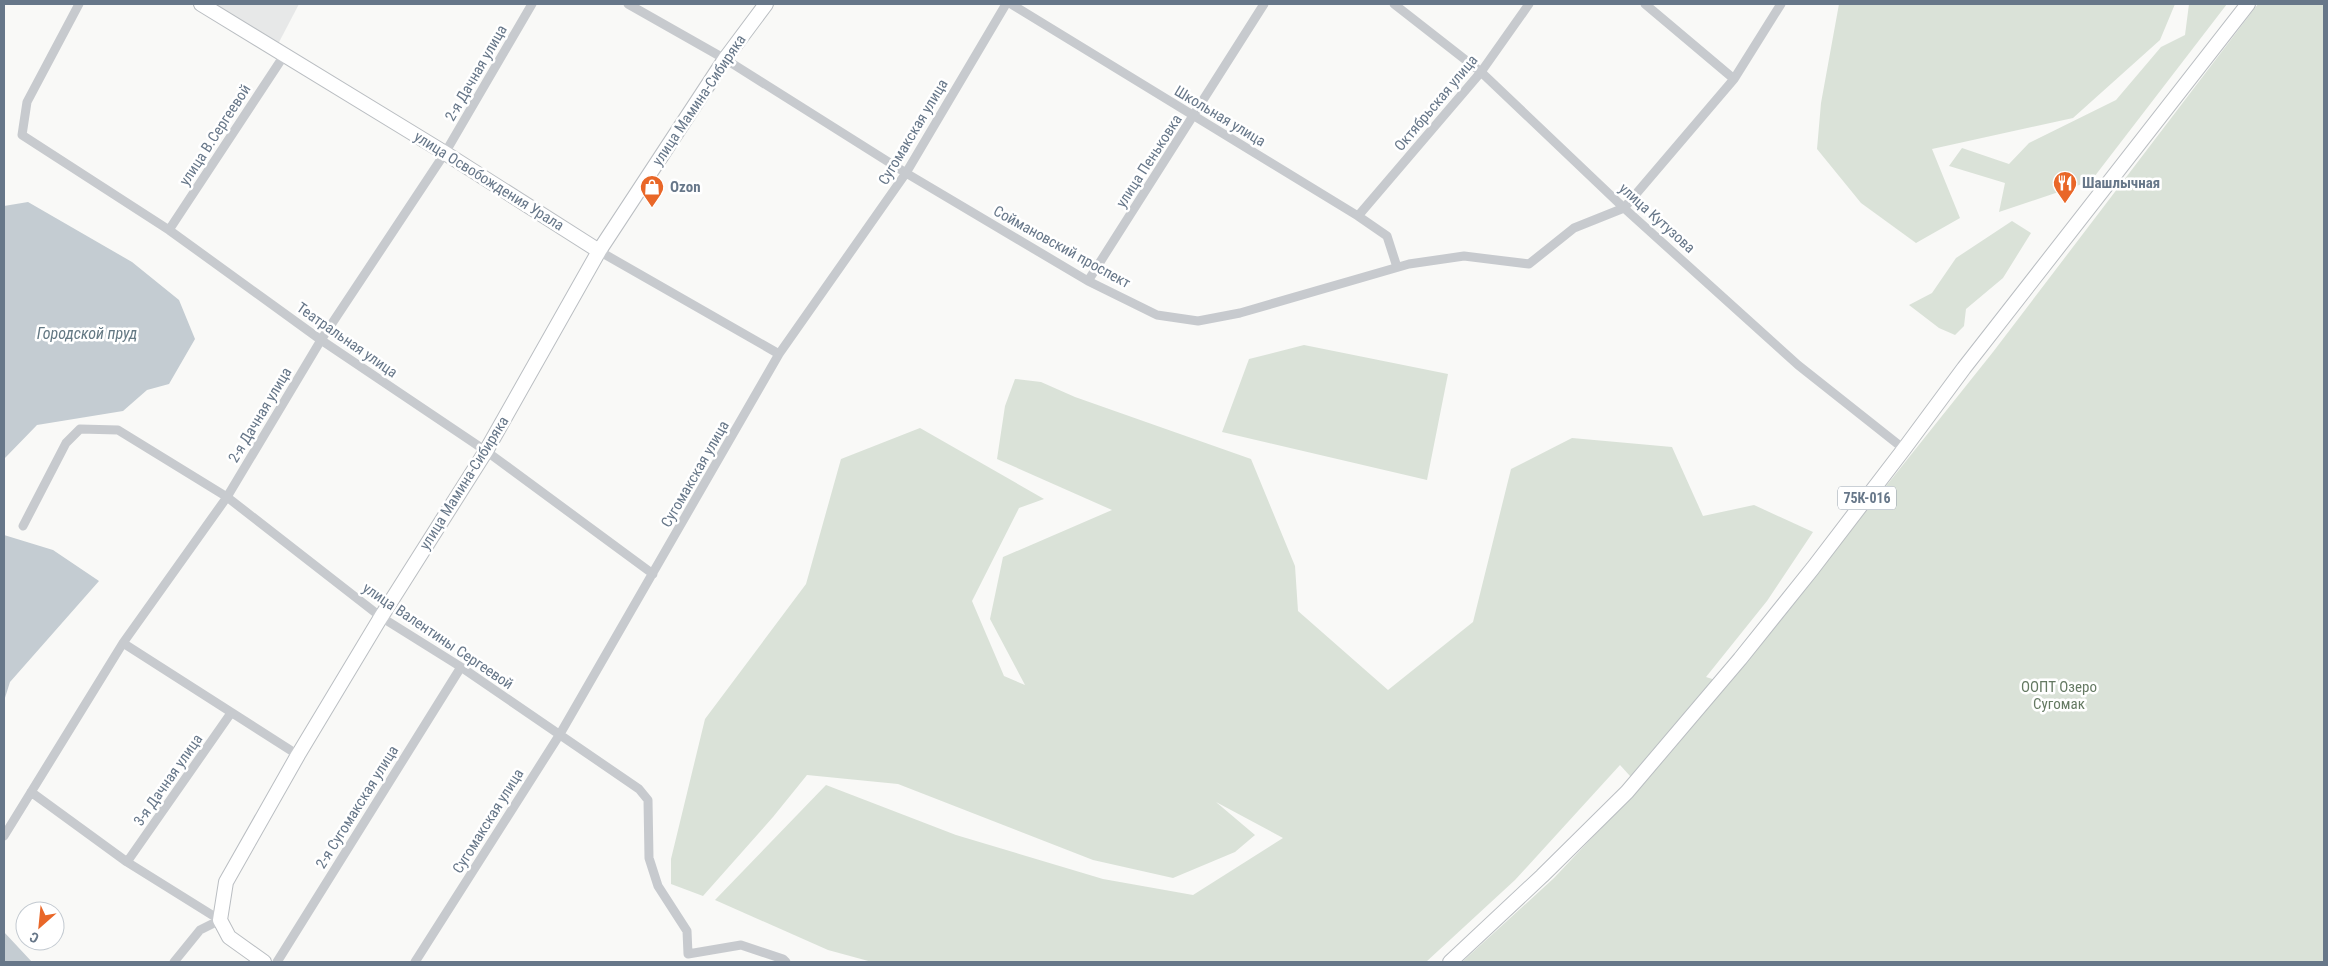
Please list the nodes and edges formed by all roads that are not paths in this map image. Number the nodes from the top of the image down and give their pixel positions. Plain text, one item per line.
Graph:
1 (78, 4) edge
2 (201, 4) edge
3 (532, 4) edge
4 (628, 4) edge
5 (765, 4) edge
6 (1006, 4) edge
7 (1010, 4) edge
8 (1264, 4) edge
9 (1394, 4) edge
10 (1529, 4) edge
11 (1645, 4) edge
12 (1781, 4) edge
13 (2248, 4) edge
14 (285, 54) junction
15 (725, 59) junction
16 (1481, 72) junction
17 (1734, 79) junction
18 (1194, 116) junction
19 (445, 153) junction
20 (906, 173) junction
21 (1624, 208) junction
22 (1358, 216) junction
23 (168, 230) junction
24 (599, 251) junction
25 (1397, 267) junction
26 (1088, 281) junction
27 (321, 340) junction
28 (779, 354) junction
29 (1904, 450) junction
30 (486, 451) junction
31 (227, 497) junction
32 (23, 526) dead end
33 (653, 574) junction
34 (381, 617) junction
35 (123, 643) junction
36 (460, 667) junction
37 (232, 713) junction
38 (560, 734) junction
39 (298, 756) junction
40 (31, 792) junction
41 (4, 836) edge
42 (127, 862) junction
43 (220, 920) junction
44 (685, 958) edge
45 (174, 962) edge
46 (264, 962) edge
47 (277, 962) edge
48 (415, 962) edge
49 (786, 962) edge
50 (1450, 962) edge

1 - 23 street, Театральная улица
2 - 14 main road, улица Освобождения Урала
3 - 19 street, 2-я Дачная улица
4 - 15 street, Соймановский проспект
5 - 15 main road, улица Мамина-Сибиряка
6 - 20 street, Сугомакская улица
7 - 18 street, Школьная улица
8 - 18 street, улица Пеньковка
9 - 16 street, улица Кутузова
10 - 16 street, Октябрьская улица
11 - 17 street
12 - 17 street
13 - 29 main road, 75К-016
14 - 19 main road, улица Освобождения Урала
14 - 23 street, улица В.Сергеевой
15 - 20 street, Соймановский проспект
15 - 24 main road, улица Мамина-Сибиряка
16 - 21 street, улица Кутузова
16 - 22 street, Октябрьская улица
17 - 21 street
18 - 22 street, Школьная улица
18 - 26 street, улица Пеньковка
19 - 24 main road, улица Освобождения Урала
19 - 27 street, 2-я Дачная улица
20 - 26 street, Соймановский проспект
20 - 28 street, Сугомакская улица
21 - 25 street, Соймановский проспект
21 - 29 street, улица Кутузова
22 - 25 street, Школьная улица
23 - 27 street, Театральная улица
24 - 28 street, улица Освобождения Урала
24 - 30 main road, улица Мамина-Сибиряка
25 - 26 street, Соймановский проспект
27 - 30 street, Театральная улица
27 - 31 street, 2-я Дачная улица
28 - 33 street, Сугомакская улица
29 - 50 main road, 75К-016
30 - 33 street, Театральная улица
30 - 34 main road, улица Мамина-Сибиряка
31 - 32 street, улица Валентины Сергеевой
31 - 34 street, улица Валентины Сергеевой
31 - 35 street, 2-я Дачная улица
33 - 38 street, Сугомакская улица
34 - 36 street, улица Валентины Сергеевой
34 - 39 main road, улица Мамина-Сибиряка
35 - 37 street
35 - 40 street, 2-я Дачная улица
36 - 38 street, улица Валентины Сергеевой
36 - 47 street, 2-я Сугомакская улица
37 - 39 street
37 - 42 street, 3-я Дачная улица
38 - 44 street, улица Валентины Сергеевой
38 - 48 street, Сугомакская улица
39 - 43 main road, улица Мамина-Сибиряка
40 - 41 street, 2-я Дачная улица
40 - 42 street
42 - 43 street
43 - 45 street
43 - 46 main road
44 - 49 street, улица Валентины Сергеевой

